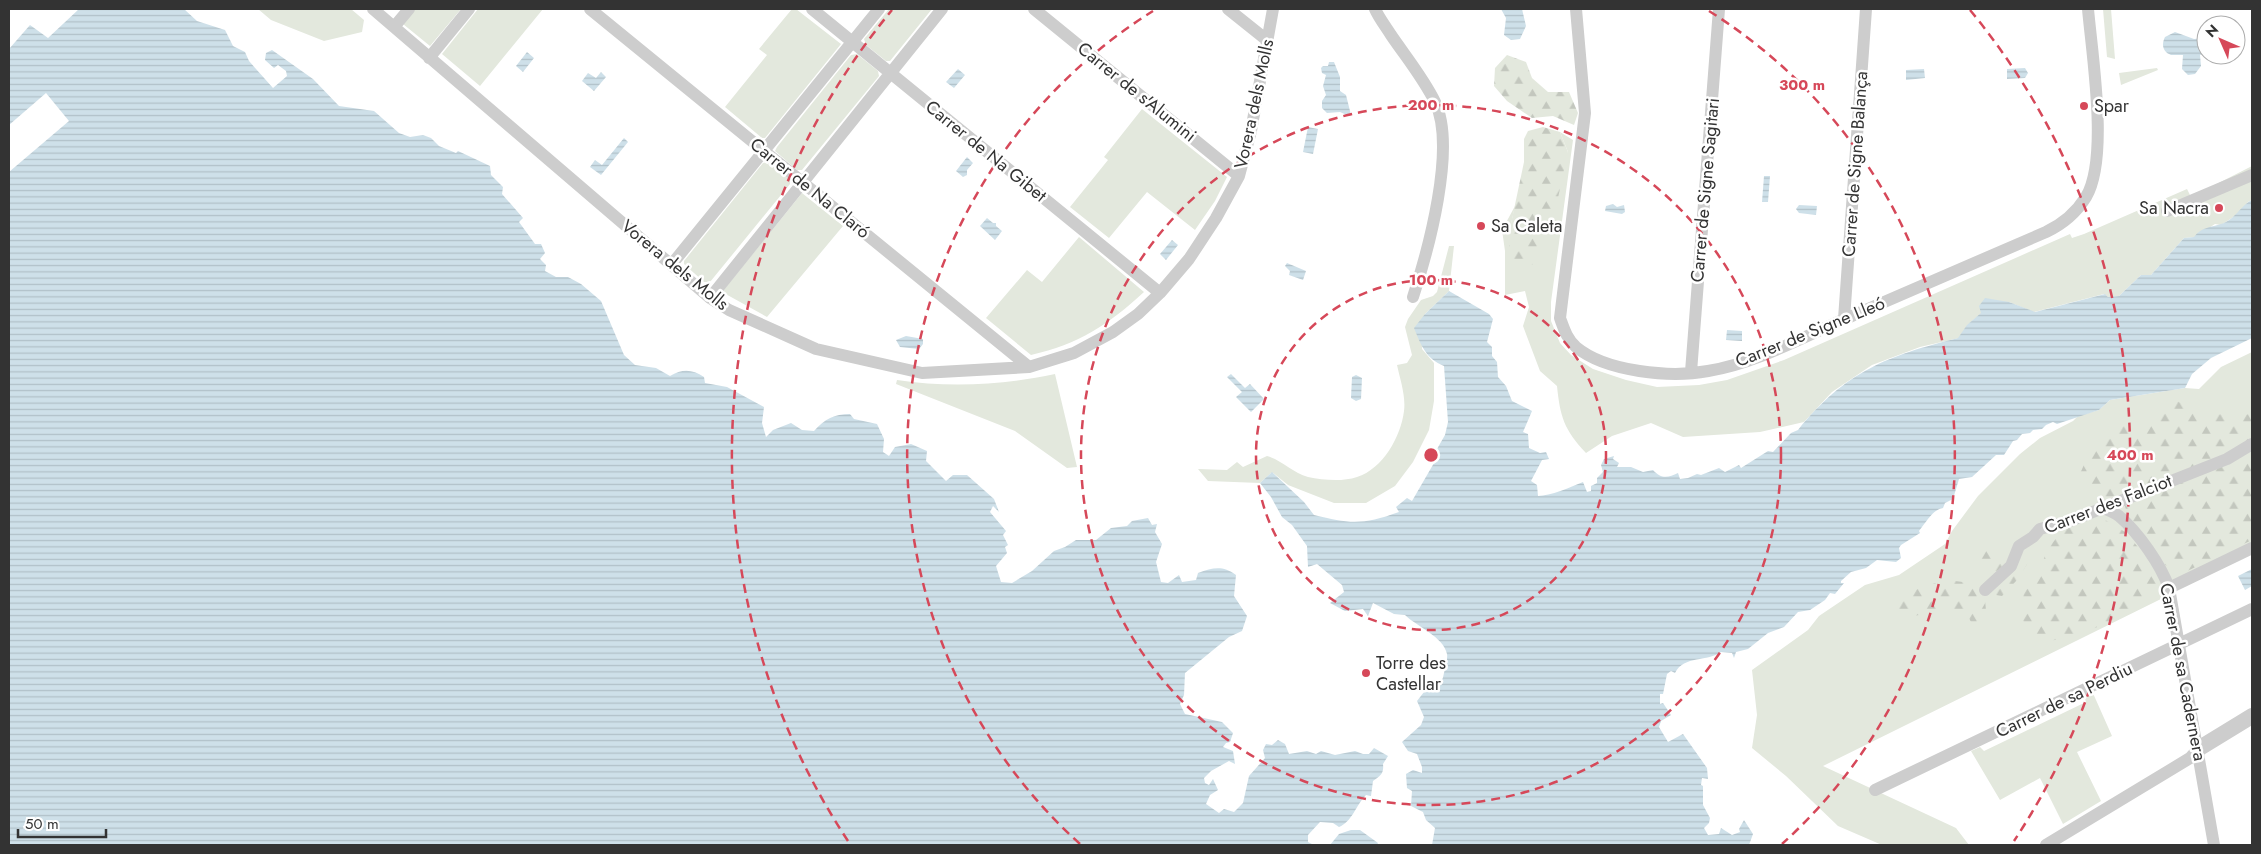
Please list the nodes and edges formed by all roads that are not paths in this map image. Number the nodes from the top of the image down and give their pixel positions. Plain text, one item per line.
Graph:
1 (373, 9) edge
2 (409, 9) edge
3 (469, 9) edge
4 (590, 9) edge
5 (812, 9) edge
6 (879, 9) edge
7 (942, 9) edge
8 (1034, 9) edge
9 (1228, 9) edge
10 (1273, 9) edge
11 (1375, 9) edge
12 (1576, 9) edge
13 (1720, 9) edge
14 (1866, 9) edge
15 (2088, 9) edge
16 (394, 27) junction
17 (1268, 41) junction
18 (852, 42) junction
19 (430, 58) junction
20 (891, 73) junction
21 (764, 150) junction
22 (2252, 175) edge
23 (1239, 176) junction
24 (803, 182) junction
25 (2167, 210) dead end
26 (672, 264) junction
27 (1160, 293) junction
28 (1413, 297) dead end
29 (710, 298) junction
30 (1844, 320) junction
31 (1030, 367) junction
32 (1690, 372) junction
33 (2252, 444) edge
34 (2119, 500) junction
35 (2101, 507) junction
36 (2118, 514) junction
37 (2252, 548) edge
38 (2170, 588) junction
39 (1985, 590) dead end
40 (2252, 609) edge
41 (2180, 644) junction
42 (2252, 716) edge
43 (2252, 727) edge
44 (2196, 756) junction
45 (1875, 790) dead end
46 (2046, 845) edge
47 (2214, 845) edge

1 - 16 street, Vorera dels Molls
2 - 16 street
3 - 19 street
4 - 21 street, Carrer de Na Claró
5 - 18 street, Carrer de Na Gibet
6 - 18 street
7 - 20 street
8 - 23 street, Carrer de s'Alumini
9 - 17 street
10 - 17 street, Vorera dels Molls
11 - 28 street
12 - 32 street, Carrer de Signe Lleó
13 - 32 street, Carrer de Signe Sagitari
14 - 30 street, Carrer de Signe Balança
15 - 30 street, Carrer de Signe Lleó
16 - 19 street, Vorera dels Molls
17 - 23 street, Vorera dels Molls
18 - 20 street, Carrer de Na Gibet
18 - 21 street
19 - 26 street, Vorera dels Molls
20 - 24 street
20 - 27 street, Carrer de Na Gibet
21 - 24 street, Carrer de Na Claró
21 - 26 street
22 - 25 street
23 - 27 street, Vorera dels Molls
24 - 29 street
24 - 31 street, Carrer de Na Claró
26 - 29 street, Vorera dels Molls
27 - 31 street, Vorera dels Molls
29 - 31 street, Vorera dels Molls
30 - 32 street, Carrer de Signe Lleó
33 - 34 street, Carrer des Falciot
34 - 35 street, Carrer des Falciot
34 - 36 street
35 - 36 street, Carrer de sa Cadernera
35 - 39 street, Carrer des Falciot
36 - 38 street, Carrer de sa Cadernera
37 - 38 street
38 - 41 street, Carrer de sa Cadernera
40 - 41 street, Carrer de sa Perdiu
41 - 44 street, Carrer de sa Cadernera
41 - 45 street, Carrer de sa Perdiu
42 - 44 street
43 - 44 street
44 - 46 street
44 - 47 street, Carrer de sa Cadernera

